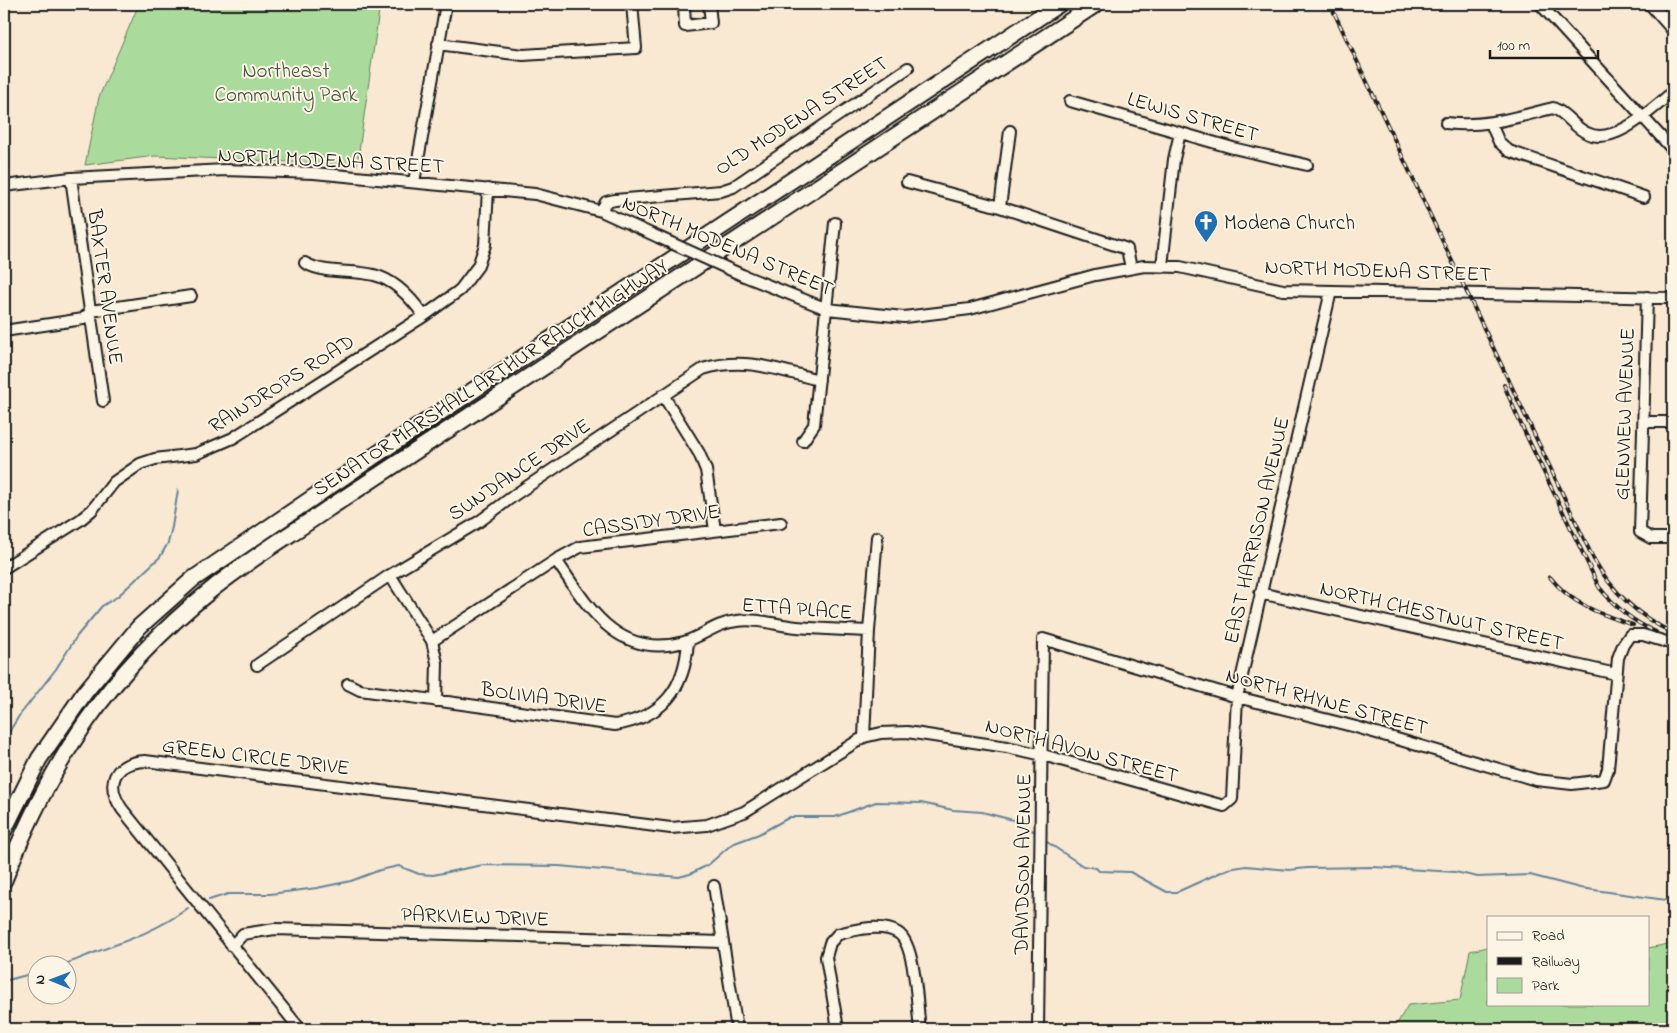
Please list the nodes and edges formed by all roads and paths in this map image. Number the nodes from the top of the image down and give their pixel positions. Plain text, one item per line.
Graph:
1 (446, 4) edge
2 (632, 4) edge
3 (684, 4) edge
4 (709, 4) edge
5 (1059, 4) edge
6 (1096, 4) edge
7 (1540, 4) edge
8 (1651, 4) edge
9 (1673, 29) edge
10 (438, 44) junction
11 (908, 68) dead end
12 (1673, 92) edge
13 (1070, 101) dead end
14 (1644, 115) junction
15 (1446, 123) dead end
16 (1492, 124) junction
17 (1010, 131) dead end
18 (1180, 133) junction
19 (1673, 150) edge
20 (1307, 166) dead end
21 (71, 178) junction
22 (414, 182) junction
23 (907, 182) dead end
24 (4, 186) edge
25 (488, 189) junction
26 (1644, 197) dead end
27 (1000, 207) junction
28 (601, 211) junction
29 (835, 223) dead end
30 (306, 263) dead end
31 (1162, 266) junction
32 (1130, 268) junction
33 (1332, 292) junction
34 (191, 296) dead end
35 (1647, 297) junction
36 (1673, 298) edge
37 (826, 310) junction
38 (91, 311) junction
39 (424, 316) junction
40 (4, 331) edge
41 (819, 380) junction
42 (663, 396) junction
43 (103, 401) dead end
44 (1644, 422) junction
45 (1673, 422) edge
46 (803, 441) dead end
47 (781, 523) dead end
48 (715, 530) junction
49 (877, 537) dead end
50 (1673, 538) edge
51 (556, 560) junction
52 (4, 568) edge
53 (390, 575) junction
54 (1260, 593) junction
55 (869, 631) junction
56 (1043, 639) joint
57 (432, 641) junction
58 (688, 641) junction
59 (1673, 644) edge
60 (257, 666) dead end
61 (1616, 674) junction
62 (348, 684) dead end
63 (1237, 696) junction
64 (436, 701) junction
65 (864, 737) junction
66 (1043, 755) junction
67 (1224, 806) joint
68 (714, 824) joint
69 (4, 830) edge
70 (4, 880) edge
71 (714, 886) dead end
72 (722, 942) junction
73 (232, 946) junction
74 (300, 1029) edge
75 (737, 1029) edge
76 (838, 1029) edge
77 (920, 1029) edge
78 (1038, 1029) edge

1 - 10 street
2 - 10 street
3 - 4 street
5 - 69 highway, SENATOR MARSHALL ARTHUR RAUCH HIGHWAY
6 - 70 highway, SENATOR MARSHALL ARTHUR RAUCH HIGHWAY
7 - 14 street
8 - 9 main road
10 - 22 street
11 - 28 street, OLD MODENA STREET
12 - 14 street
13 - 18 street, LEWIS STREET
14 - 16 street
14 - 19 street
15 - 16 street
16 - 26 street
17 - 27 street
18 - 20 street, LEWIS STREET
18 - 31 street
21 - 22 street, NORTH MODENA STREET
21 - 24 street, NORTH MODENA STREET
21 - 38 street, BAXTER AVENUE
22 - 25 street, NORTH MODENA STREET
23 - 27 street
25 - 28 street, NORTH MODENA STREET
25 - 39 street, RAINDROPS ROAD
27 - 32 street
28 - 37 street, NORTH MODENA STREET, bridge
29 - 37 street
30 - 39 street
31 - 32 street, NORTH MODENA STREET
31 - 33 street, NORTH MODENA STREET
32 - 37 street, NORTH MODENA STREET
33 - 35 street, NORTH MODENA STREET
33 - 54 street, EAST HARRISON AVENUE
34 - 38 street
35 - 36 street, NORTH MODENA STREET
35 - 44 street, GLENVIEW AVENUE
37 - 41 street
38 - 40 street
38 - 43 street, BAXTER AVENUE
39 - 52 street, RAINDROPS ROAD
41 - 42 street, SUNDANCE DRIVE
41 - 46 street
42 - 48 street
42 - 53 street, SUNDANCE DRIVE
44 - 45 street
44 - 50 street, GLENVIEW AVENUE
47 - 48 street, CASSIDY DRIVE
48 - 51 street, CASSIDY DRIVE
49 - 55 street
51 - 57 street, CASSIDY DRIVE
51 - 58 street, ETTA PLACE
53 - 57 street
53 - 60 street, SUNDANCE DRIVE
54 - 61 street, NORTH CHESTNUT STREET
54 - 63 street, EAST HARRISON AVENUE
55 - 58 street, ETTA PLACE
55 - 65 street
56 - 63 street, NORTH RHYNE STREET
56 - 66 street, DAVIDSON AVENUE
57 - 64 street
58 - 64 street, BOLIVIA DRIVE
59 - 61 street
61 - 63 street, NORTH RHYNE STREET
62 - 64 street, BOLIVIA DRIVE
63 - 67 street, EAST HARRISON AVENUE
65 - 66 street, NORTH AVON STREET
65 - 68 street, NORTH AVON STREET
66 - 67 street, NORTH AVON STREET
66 - 78 street, DAVIDSON AVENUE
68 - 73 street, GREEN CIRCLE DRIVE
71 - 72 street
72 - 73 street, PARKVIEW DRIVE
72 - 75 street
73 - 74 street, GREEN CIRCLE DRIVE
76 - 77 street

